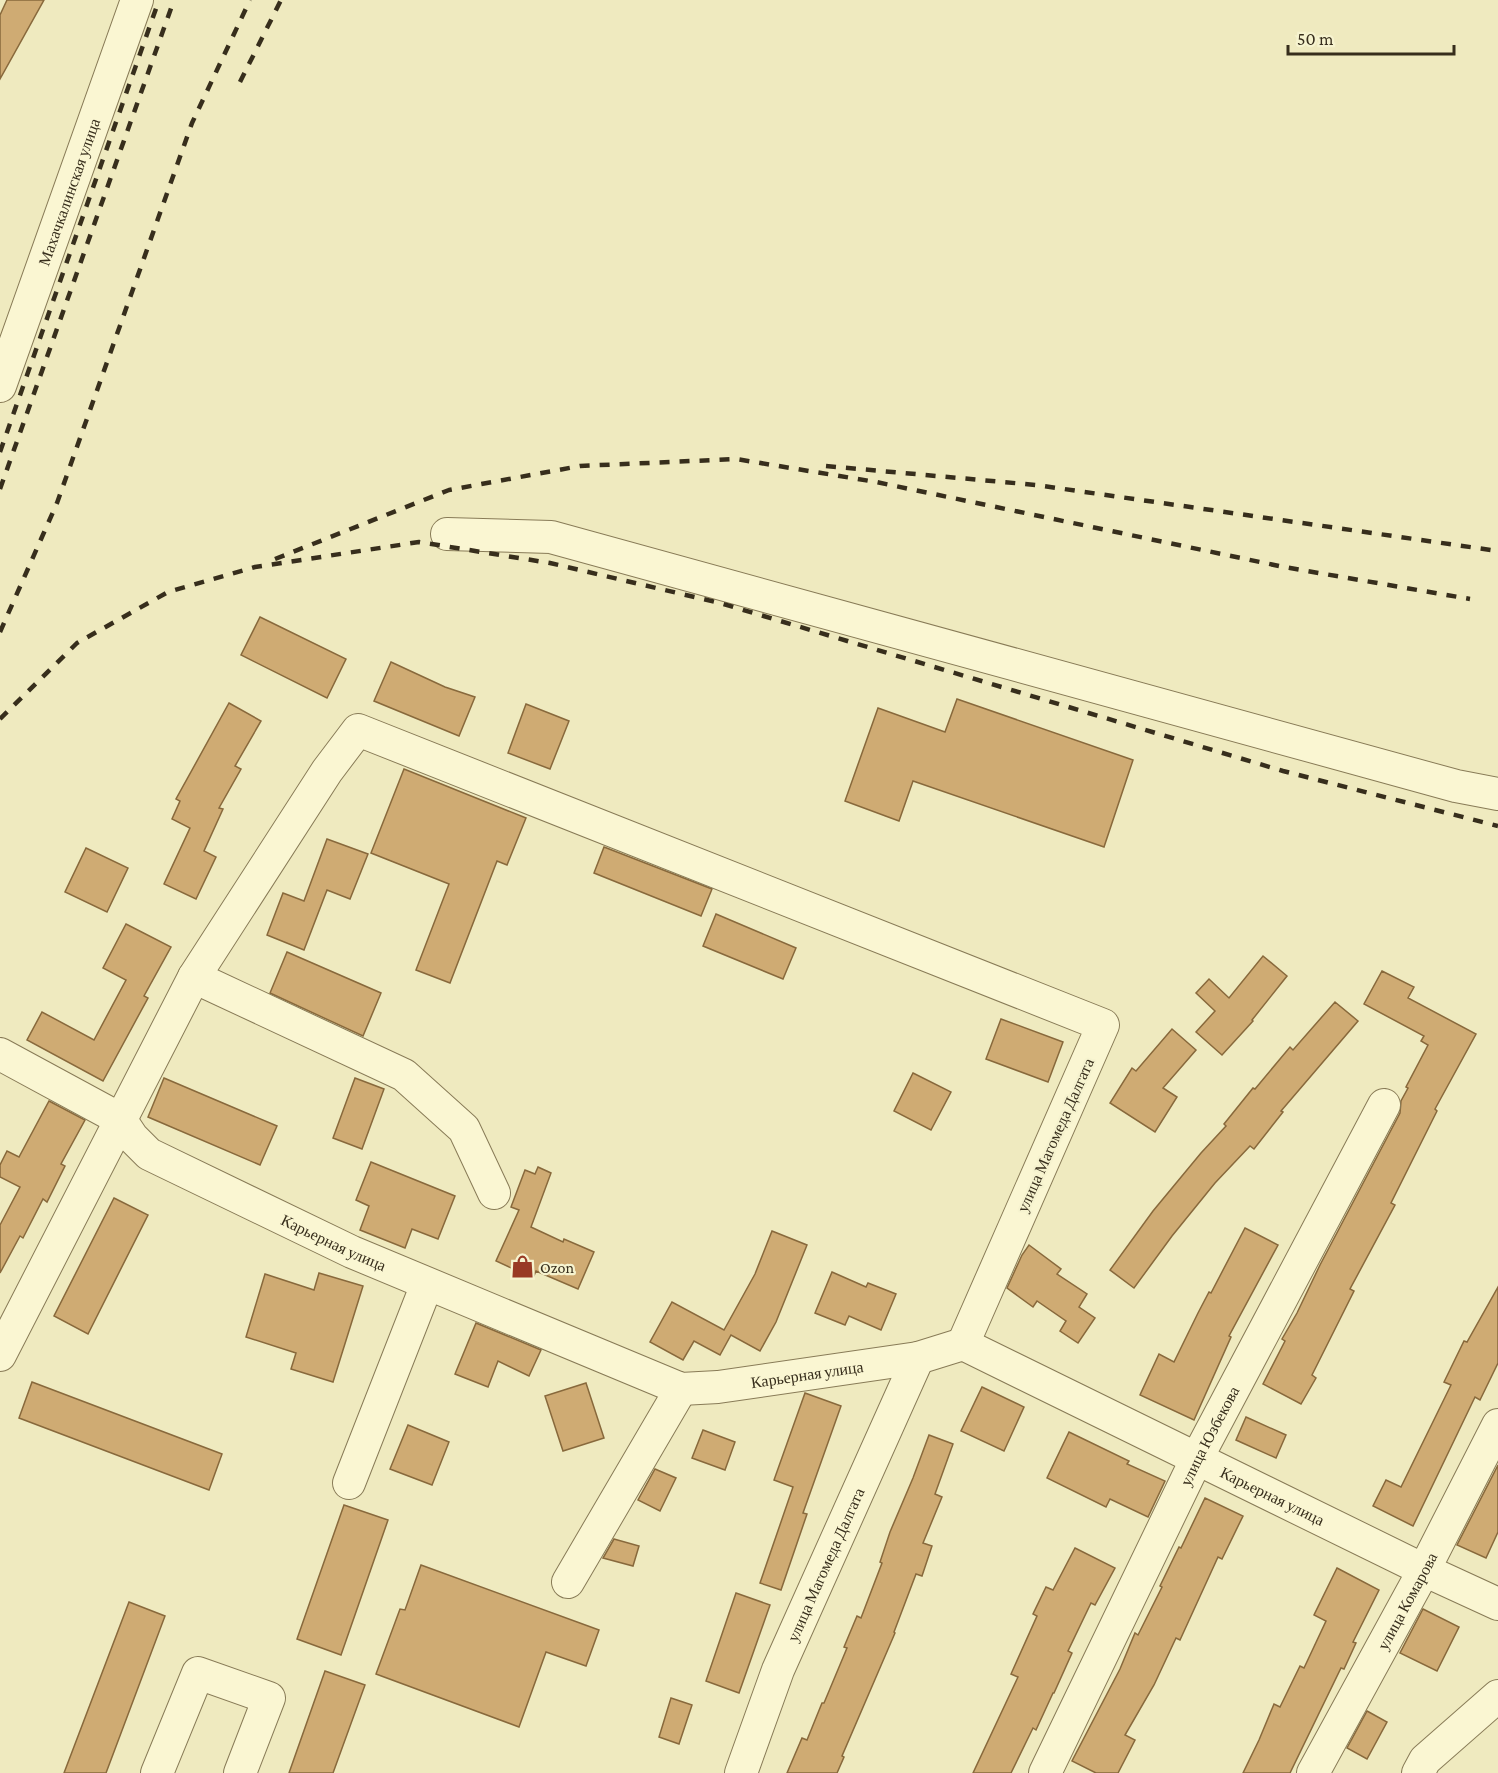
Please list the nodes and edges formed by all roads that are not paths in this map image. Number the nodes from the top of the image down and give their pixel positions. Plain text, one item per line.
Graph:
1 (137, 0) edge
2 (0, 386) edge
3 (447, 534) dead end
4 (1498, 794) edge
5 (194, 977) junction
6 (0, 1054) edge
7 (1384, 1105) dead end
8 (120, 1119) junction
9 (494, 1193) dead end
10 (427, 1284) junction
11 (963, 1344) junction
12 (0, 1355) edge
13 (918, 1358) junction
14 (681, 1389) junction
15 (1498, 1425) edge
16 (1197, 1458) junction
17 (350, 1483) dead end
18 (1424, 1570) junction
19 (568, 1582) dead end
20 (1498, 1604) edge
21 (1498, 1698) edge
22 (157, 1773) edge
23 (240, 1773) edge
24 (741, 1773) edge
25 (1045, 1773) edge
26 (1313, 1773) edge
27 (1419, 1773) edge

1 - 2 street, Махачкалинская улица
3 - 4 street
5 - 8 street
5 - 9 street
5 - 11 street, улица Магомеда Далгата
6 - 8 street, Карьерная улица
7 - 16 street, улица Юзбекова
8 - 10 street, Карьерная улица
8 - 12 street
10 - 14 street, Карьерная улица
10 - 17 street
11 - 13 street, Карьерная улица
11 - 16 street, Карьерная улица
13 - 14 street, Карьерная улица
13 - 24 street, улица Магомеда Далгата
14 - 19 street
15 - 18 street, улица Комарова
16 - 18 street, Карьерная улица
16 - 25 street, улица Юзбекова
18 - 20 street, Карьерная улица
18 - 26 street, улица Комарова
21 - 27 street
22 - 23 street

